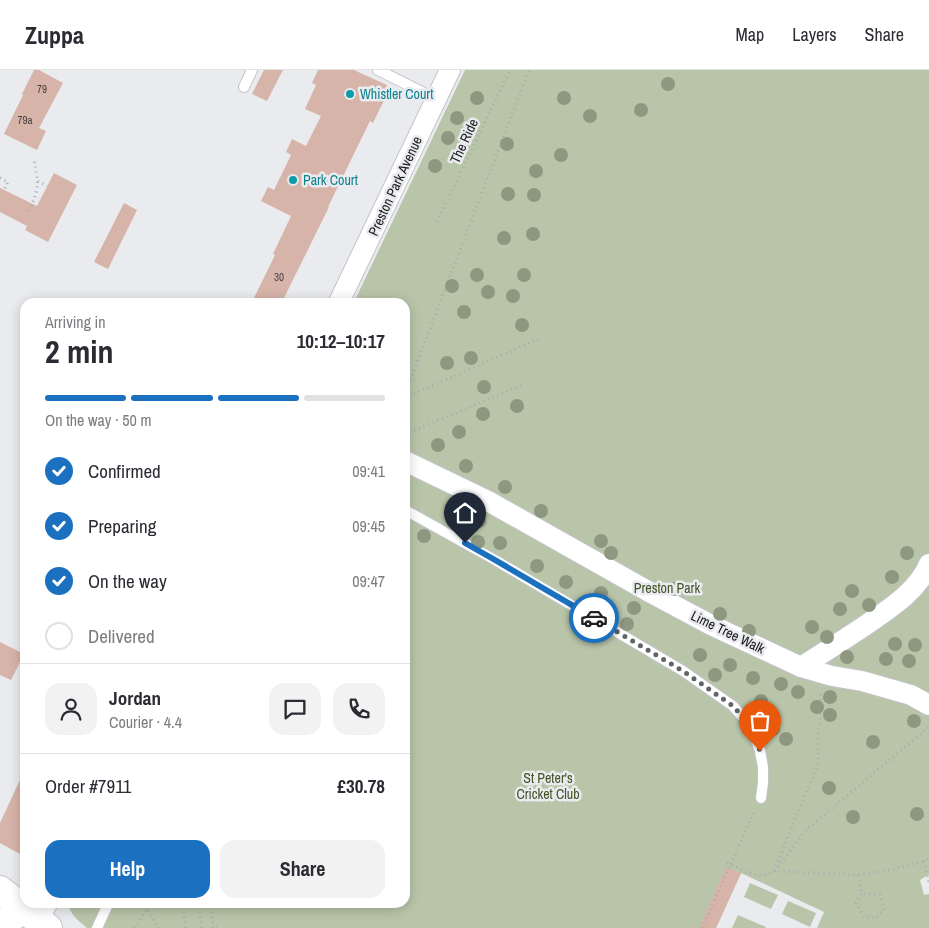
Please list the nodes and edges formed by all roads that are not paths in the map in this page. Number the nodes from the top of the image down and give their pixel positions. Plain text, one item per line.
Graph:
1 (252, 70) edge
2 (378, 70) edge
3 (450, 70) edge
4 (244, 87) dead end
5 (436, 99) junction
6 (341, 298) edge
7 (410, 463) edge
8 (410, 513) edge
9 (929, 564) edge
10 (809, 669) junction
11 (929, 705) edge
12 (761, 798) road end
13 (0, 890) edge
14 (20, 902) edge
15 (106, 908) edge
16 (39, 914) edge
17 (0, 928) edge
18 (97, 928) edge

1 - 4 lane
2 - 5 lane
3 - 5 street, Preston Park Avenue
5 - 6 street, Preston Park Avenue
7 - 10 street, Lime Tree Walk
8 - 12 lane
9 - 10 street
10 - 11 street, Lime Tree Walk
13 - 14 street
15 - 18 lane
16 - 17 street

